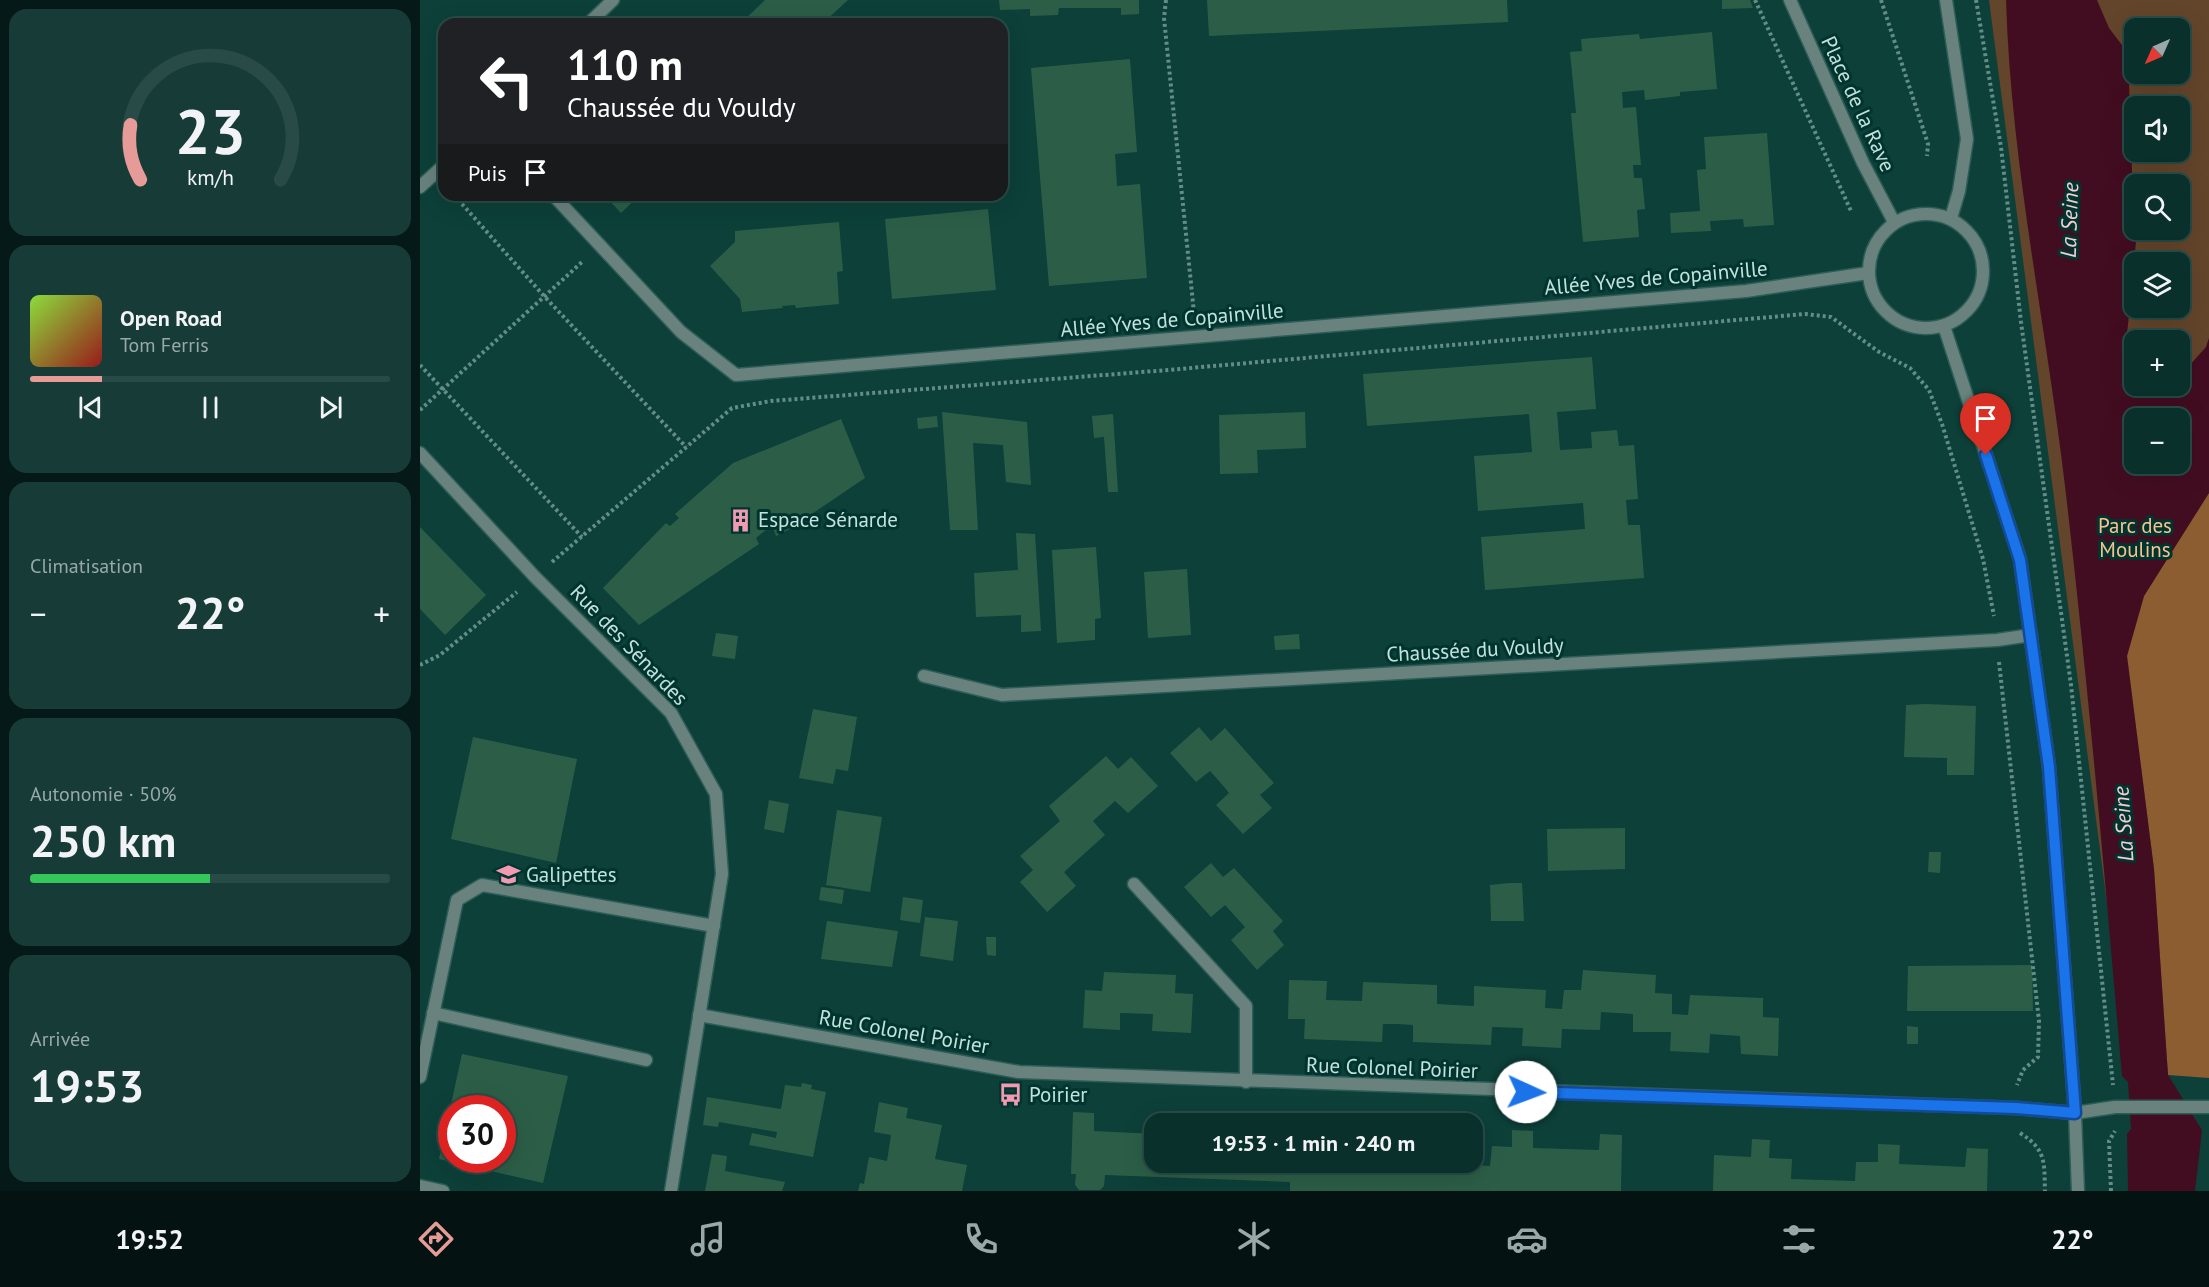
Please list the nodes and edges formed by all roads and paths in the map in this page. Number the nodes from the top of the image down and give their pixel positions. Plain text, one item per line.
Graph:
1 (613, 0) edge
2 (1166, 0) edge
3 (1755, 0) edge
4 (1790, 0) edge
5 (1881, 0) edge
6 (1946, 0) edge
7 (1976, 0) edge
8 (594, 18) edge
9 (1927, 156) dead end
10 (438, 170) edge
11 (420, 187) edge
12 (459, 201) edge
13 (559, 201) edge
14 (1851, 211) dead end
15 (1951, 218) junction
16 (1894, 222) junction
17 (600, 246) junction
18 (1868, 273) junction
19 (544, 296) junction
20 (1944, 326) junction
21 (1197, 338) junction
22 (420, 365) edge
23 (443, 389) junction
24 (420, 410) edge
25 (686, 447) junction
26 (420, 453) edge
27 (582, 537) junction
28 (535, 577) junction
29 (2031, 636) junction
30 (1996, 640) junction
31 (420, 665) edge
32 (924, 676) dead end
33 (1134, 884) dead end
34 (714, 926) junction
35 (433, 1013) junction
36 (699, 1015) junction
37 (646, 1060) dead end
38 (420, 1077) edge
39 (1246, 1082) junction
40 (2121, 1106) junction
41 (2209, 1107) edge
42 (2016, 1108) junction
43 (2075, 1113) junction
44 (420, 1186) edge
45 (443, 1191) edge
46 (671, 1191) edge
47 (2045, 1191) edge
48 (2078, 1191) edge
49 (2111, 1191) edge

1 - 8 street
2 - 21 path
3 - 14 path
4 - 16 street, Place de la Rave
5 - 9 path
6 - 15 street
7 - 40 path
10 - 11 street
12 - 19 path
13 - 17 street, Allée Yves de Copainville
15 - 16 street
15 - 20 street
16 - 18 street
17 - 19 path
17 - 21 street, Allée Yves de Copainville
18 - 20 street
18 - 21 street, Allée Yves de Copainville
19 - 23 path
19 - 25 path
20 - 29 street
22 - 23 path
23 - 24 path
23 - 27 path
25 - 27 path
25 - 30 path
26 - 28 street, Rue des Sénardes
27 - 28 path
28 - 31 path
28 - 34 street, Rue des Sénardes
29 - 30 street, Chaussée du Vouldy
29 - 43 street
30 - 32 street, Chaussée du Vouldy
30 - 42 path
33 - 39 street
34 - 35 street
34 - 36 street, Rue des Sénardes
35 - 37 street
35 - 38 street
36 - 39 street, Rue Colonel Poirier
36 - 46 street, Rue des Sénardes
39 - 42 street, Rue Colonel Poirier
40 - 41 street, Rue Colonel Poirier
40 - 43 street, Rue Colonel Poirier
40 - 49 path
42 - 43 street, Rue Colonel Poirier
42 - 47 path
43 - 48 street
44 - 45 street

